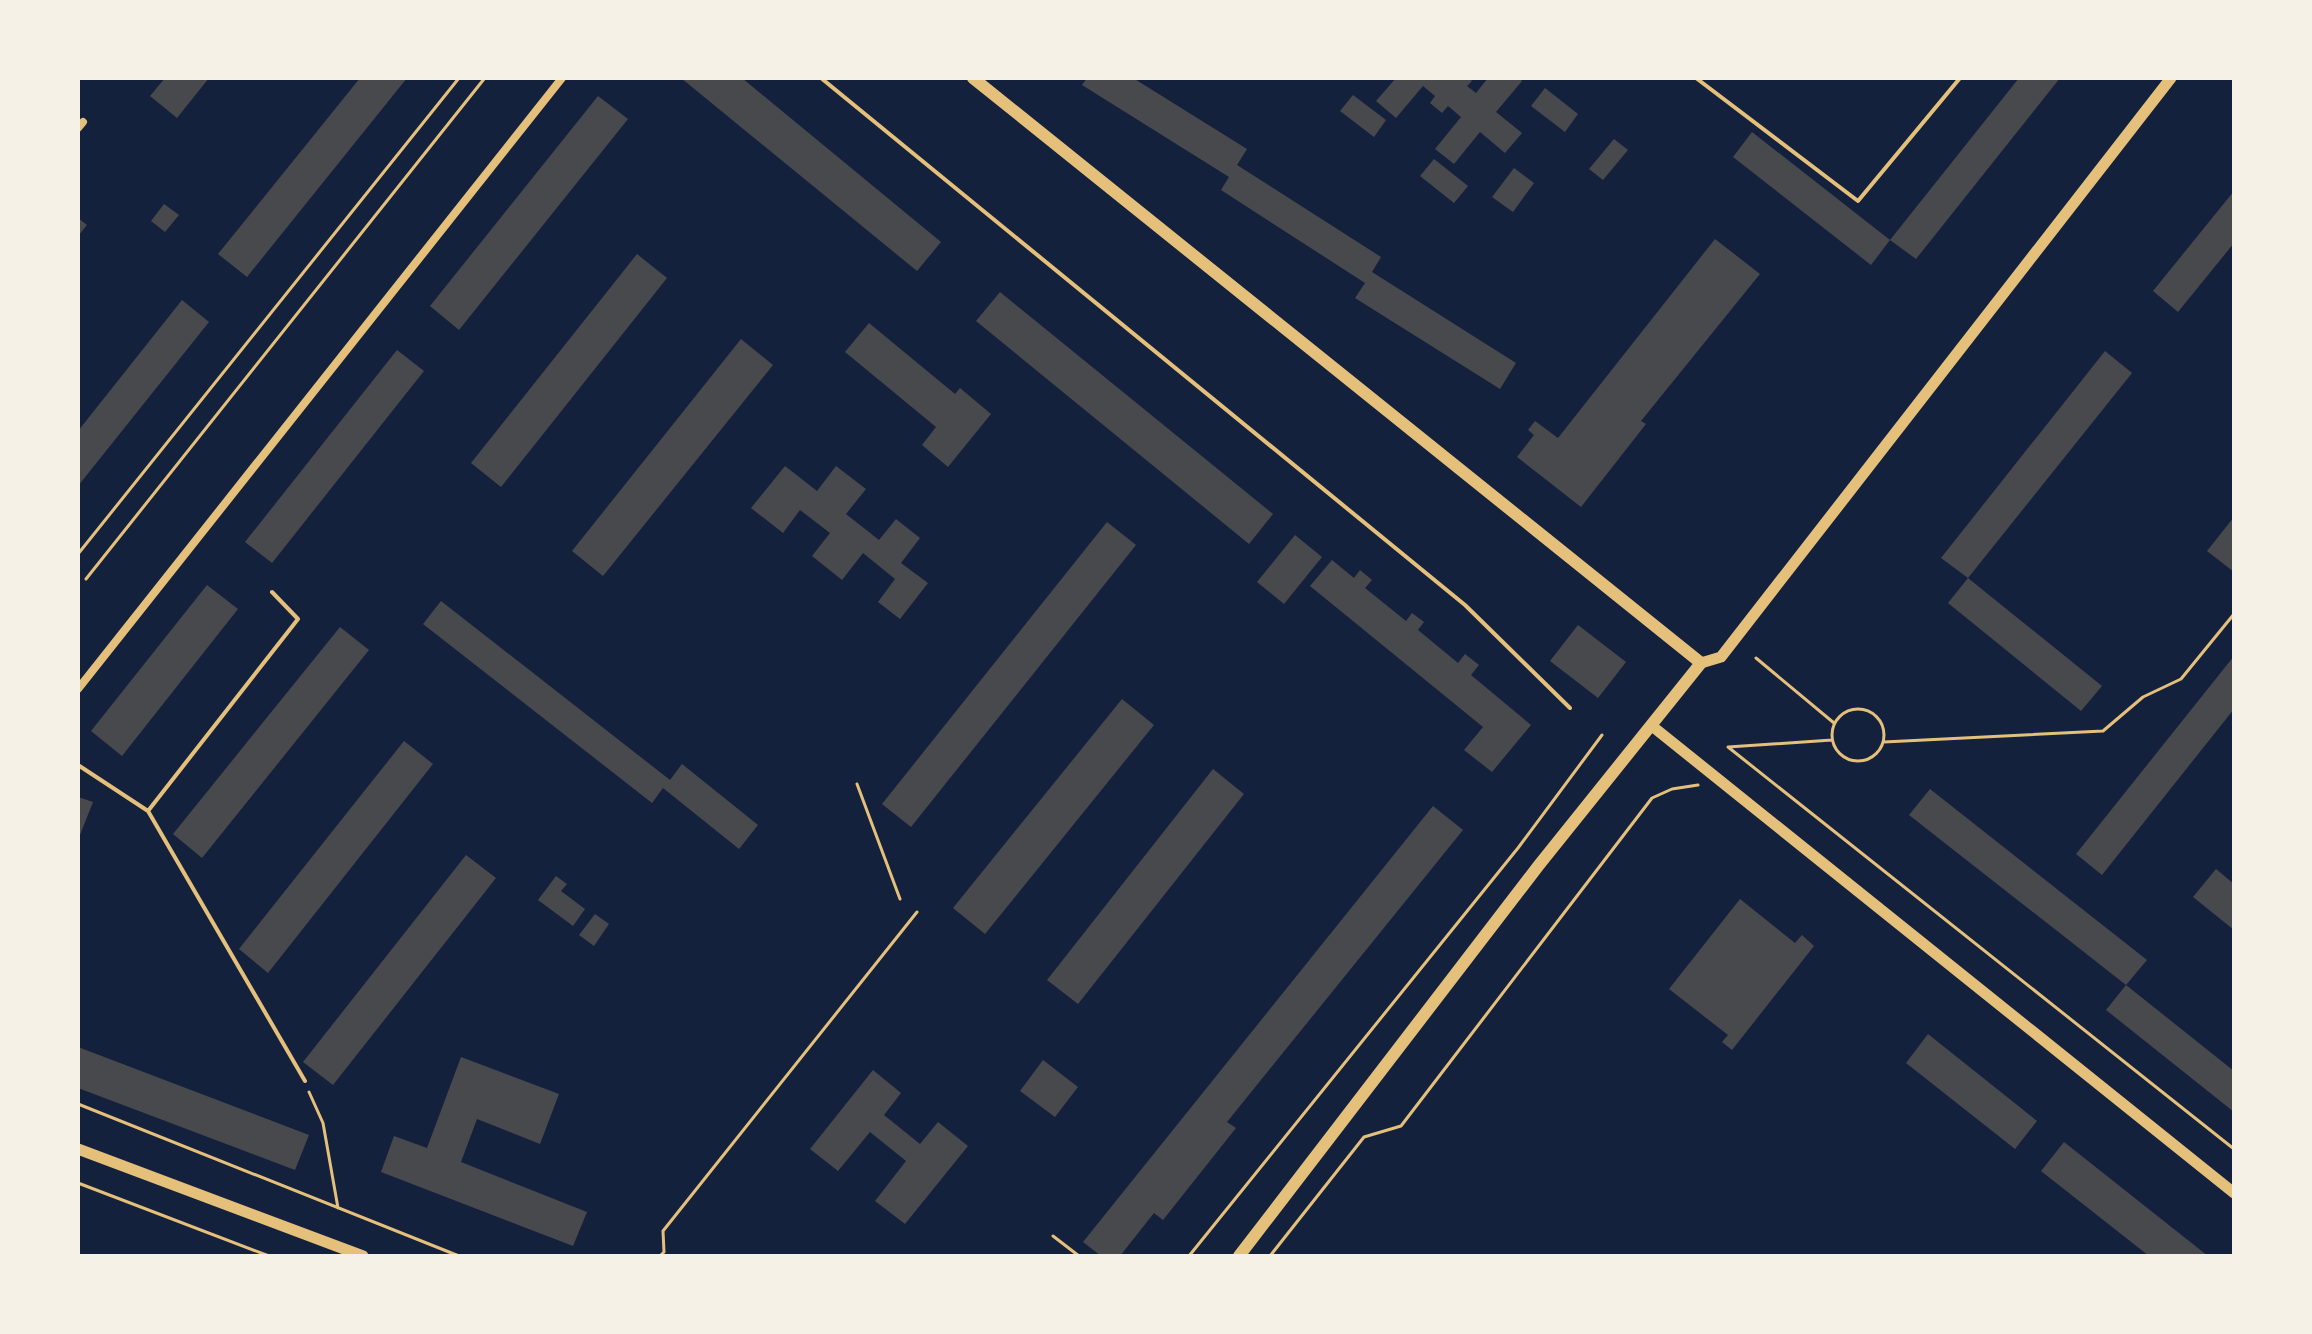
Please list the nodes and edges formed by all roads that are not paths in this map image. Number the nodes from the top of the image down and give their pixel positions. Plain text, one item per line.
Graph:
1 (562, 78) edge
2 (821, 78) edge
3 (973, 78) edge
4 (1696, 78) edge
5 (1960, 78) edge
6 (2171, 78) edge
7 (272, 592) dead end
8 (1701, 663) junction
9 (78, 689) edge
10 (1570, 708) dead end
11 (1652, 726) junction
12 (78, 765) edge
13 (148, 811) junction
14 (305, 1081) road end
15 (78, 1149) edge
16 (2234, 1193) edge
17 (363, 1256) edge
18 (1239, 1256) edge

1 - 9 street
2 - 10 lane
3 - 8 main road
4 - 5 lane
6 - 8 street
7 - 13 lane
8 - 11 main road
11 - 16 street
11 - 18 main road
12 - 13 lane
13 - 14 lane
15 - 17 street

